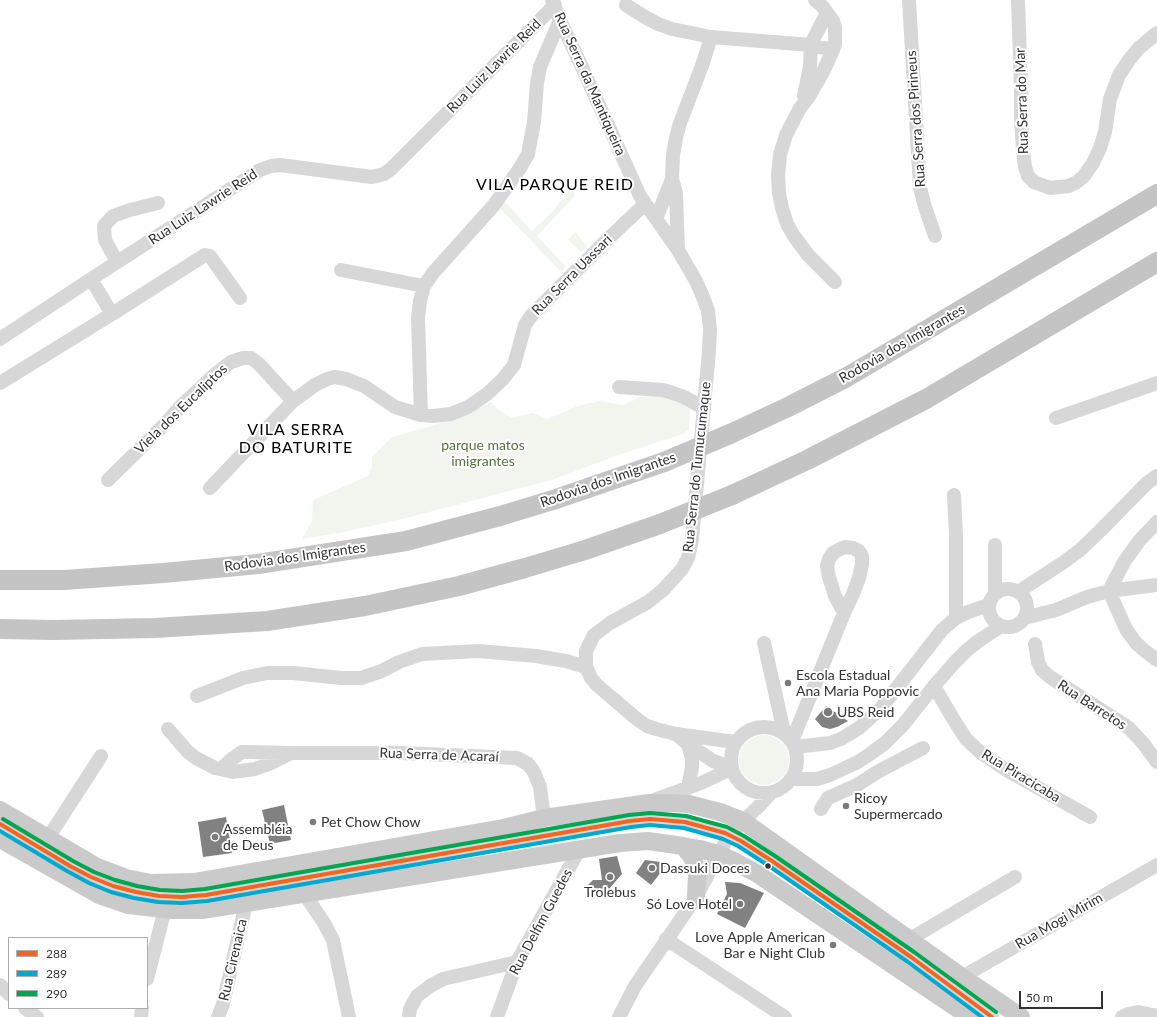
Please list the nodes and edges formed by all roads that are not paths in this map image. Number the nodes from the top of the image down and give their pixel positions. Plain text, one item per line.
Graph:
1 (815, 0) edge
2 (910, 0) edge
3 (1018, 0) edge
4 (553, 3) edge
5 (626, 6) dead end
6 (827, 14) junction
7 (560, 20) junction
8 (1157, 33) edge
9 (711, 37) junction
10 (811, 45) junction
11 (834, 50) junction
12 (800, 108) junction
13 (672, 179) junction
14 (1157, 194) edge
15 (158, 203) dead end
16 (645, 204) junction
17 (656, 219) junction
18 (935, 236) dead end
19 (678, 250) junction
20 (116, 262) junction
21 (1157, 262) edge
22 (342, 270) dead end
23 (91, 279) junction
24 (835, 282) dead end
25 (424, 286) junction
26 (240, 298) dead end
27 (112, 314) junction
28 (0, 339) edge
29 (0, 383) edge
30 (1157, 383) edge
31 (619, 387) dead end
32 (293, 401) junction
33 (704, 408) junction
34 (421, 415) junction
35 (1056, 418) dead end
36 (1157, 476) edge
37 (108, 480) dead end
38 (210, 488) dead end
39 (954, 495) dead end
40 (1157, 522) edge
41 (995, 545) dead end
42 (0, 580) edge
43 (1157, 585) edge
44 (1109, 591) junction
45 (1018, 592) junction
46 (992, 599) junction
47 (844, 613) dead end
48 (956, 618) junction
49 (1024, 618) junction
50 (1001, 626) junction
51 (0, 629) edge
52 (764, 643) dead end
53 (1035, 644) dead end
54 (1157, 660) edge
55 (586, 667) junction
56 (934, 686) junction
57 (197, 696) dead end
58 (168, 729) dead end
59 (676, 734) junction
60 (790, 740) junction
61 (735, 742) junction
62 (688, 744) junction
63 (923, 748) dead end
64 (101, 756) dead end
65 (1157, 762) edge
66 (731, 768) junction
67 (817, 778) junction
68 (791, 779) junction
69 (688, 788) junction
70 (770, 792) junction
71 (648, 803) junction
72 (0, 810) edge
73 (1090, 817) dead end
74 (544, 818) junction
75 (743, 821) junction
76 (0, 824) edge
77 (730, 835) junction
78 (48, 838) junction
79 (0, 839) edge
80 (682, 846) junction
81 (578, 850) junction
82 (718, 854) junction
83 (400, 862) junction
84 (1157, 865) edge
85 (1015, 877) dead end
86 (304, 893) junction
87 (696, 897) junction
88 (246, 903) junction
89 (165, 909) junction
90 (666, 939) junction
91 (910, 939) junction
92 (517, 962) junction
93 (148, 975) edge
94 (962, 977) junction
95 (0, 985) edge
96 (8, 993) edge
97 (26, 1009) edge
98 (1157, 1016) edge
99 (37, 1017) edge
100 (218, 1017) edge
101 (349, 1017) edge
102 (408, 1017) edge
103 (497, 1017) edge
104 (619, 1017) edge
105 (785, 1017) edge
106 (970, 1017) edge
107 (992, 1017) edge
108 (1021, 1017) edge
109 (1122, 1017) edge

1 - 6 street
2 - 18 street, Rua Serra dos Pirineus
3 - 8 street, Rua Serra do Mar
4 - 7 street, Rua Serra da Mantiqueira
4 - 20 street, Rua Luiz Lawrie Reid
5 - 9 street
6 - 10 street
6 - 11 street
7 - 16 street, Rua Serra da Mantiqueira
7 - 25 street
9 - 10 street
9 - 13 street
10 - 11 street
10 - 12 street
11 - 12 street
12 - 24 street
13 - 17 street
13 - 19 street
14 - 42 highway, Rodovia dos Imigrantes, bridge
15 - 20 street
16 - 17 street, Rua Serra da Mantiqueira
16 - 34 street, Rua Serra Uassari
17 - 19 street, Rua Serra da Mantiqueira
19 - 33 street, Rua Serra do Tumucumaque
20 - 23 street, Rua Luiz Lawrie Reid
21 - 51 highway, bridge
22 - 25 street
23 - 27 street
23 - 28 street, Rua Luiz Lawrie Reid
25 - 34 street
26 - 27 street
27 - 29 street
30 - 35 street
31 - 33 street
32 - 34 street, Rua Serra Uassari
32 - 37 street, Viela dos Eucaliptos
32 - 38 street, Rua Serra Uassari
33 - 55 street, Rua Serra do Tumucumaque
36 - 45 street
39 - 48 street
40 - 44 street
41 - 46 street
43 - 44 street
44 - 49 street
44 - 54 street
45 - 46 street
45 - 49 street
46 - 48 street
46 - 50 street
47 - 60 street
48 - 60 street
49 - 50 street
50 - 56 street
52 - 60 street
53 - 65 street, Rua Barretos
55 - 57 street
55 - 59 street
56 - 67 street
56 - 73 street, Rua Piracicaba
58 - 74 street, Rua Serra de Acaraí
59 - 61 street
59 - 62 street
60 - 61 street
60 - 68 street
61 - 66 street
62 - 66 street
62 - 69 street
63 - 67 street
64 - 78 street
66 - 69 street
66 - 70 street
67 - 68 street
68 - 70 street
69 - 71 street
70 - 75 street
71 - 74 main road
71 - 75 main road
72 - 78 main road
74 - 83 main road
75 - 77 street
75 - 91 main road
76 - 83 street
77 - 82 street
77 - 83 street
77 - 107 street
78 - 83 main road
79 - 89 main road
80 - 81 main road
80 - 82 main road
80 - 87 main road
81 - 83 main road
81 - 92 street, Rua Delfim Guedes
82 - 87 street
82 - 106 main road
83 - 86 main road
84 - 94 street, Rua Mogi Mirim
85 - 91 street
86 - 88 main road
86 - 101 street
87 - 90 street
88 - 89 main road
88 - 100 street, Rua Cirenaica
89 - 93 street
90 - 104 street
90 - 105 street
91 - 94 main road
92 - 102 street
92 - 103 street, Rua Delfim Guedes
94 - 108 main road
95 - 96 street
97 - 99 street
98 - 109 street

